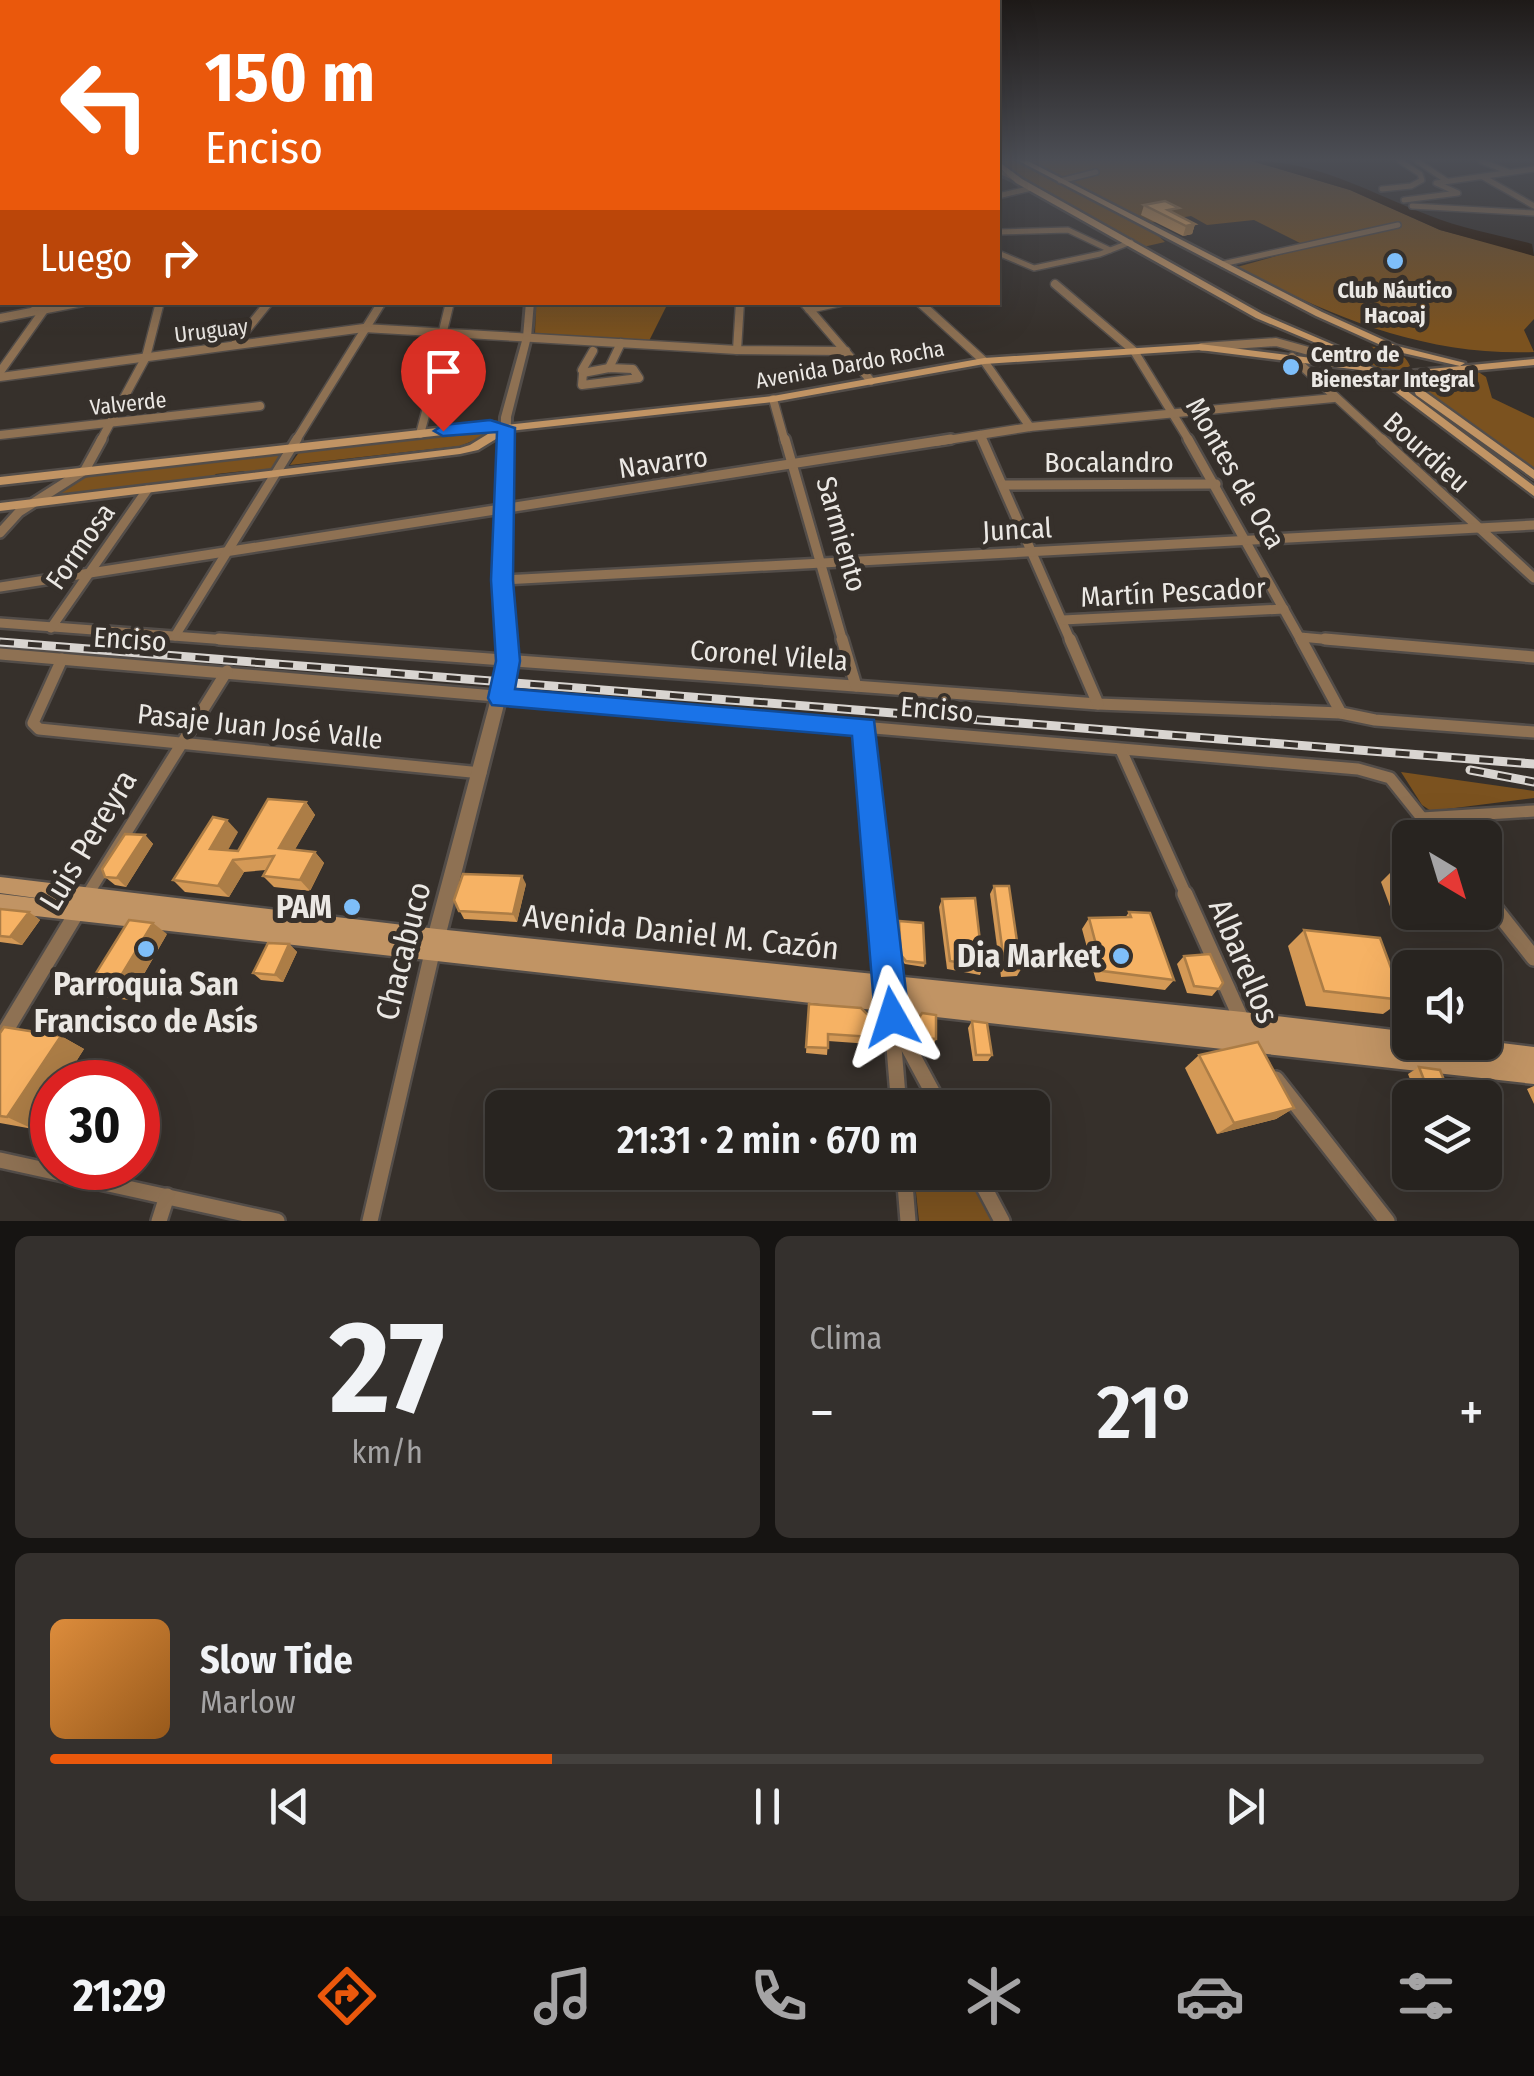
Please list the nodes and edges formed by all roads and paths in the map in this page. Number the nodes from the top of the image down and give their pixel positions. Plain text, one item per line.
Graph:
1 (1086, 218) edge
2 (1132, 218) edge
3 (1398, 225) dead end
4 (1000, 232) edge
5 (1128, 241) junction
6 (1107, 250) junction
7 (1000, 254) edge
8 (1222, 264) junction
9 (1055, 284) dead end
10 (35, 305) edge
11 (68, 305) edge
12 (159, 305) edge
13 (267, 305) edge
14 (380, 305) edge
15 (449, 305) edge
16 (530, 305) edge
17 (740, 305) edge
18 (922, 305) edge
19 (806, 306) edge
20 (44, 310) junction
21 (0, 318) edge
22 (364, 328) junction
23 (443, 331) junction
24 (527, 338) junction
25 (621, 343) junction
26 (235, 345) junction
27 (1249, 348) junction
28 (1395, 348) junction
29 (736, 350) junction
30 (593, 351) dead end
31 (846, 351) junction
32 (1134, 351) junction
33 (1323, 355) junction
34 (1351, 355) junction
35 (146, 356) junction
36 (1296, 357) junction
37 (984, 361) junction
38 (1534, 362) edge
39 (439, 363) dead end
40 (1490, 366) junction
41 (609, 368) junction
42 (1370, 369) junction
43 (586, 372) junction
44 (1413, 372) junction
45 (0, 374) edge
46 (871, 381) junction
47 (1334, 398) junction
48 (773, 399) junction
49 (260, 406) dead end
50 (1172, 412) junction
51 (110, 422) junction
52 (1030, 427) junction
53 (506, 428) junction
54 (420, 434) junction
55 (0, 435) edge
56 (980, 435) junction
57 (289, 449) junction
58 (793, 465) junction
59 (86, 470) junction
60 (275, 474) junction
61 (1534, 475) edge
62 (0, 481) edge
63 (1216, 484) junction
64 (1003, 486) junction
65 (147, 490) junction
66 (1534, 492) edge
67 (32, 503) junction
68 (0, 507) edge
69 (502, 508) junction
70 (1534, 525) edge
71 (1480, 531) junction
72 (0, 534) edge
73 (1247, 541) junction
74 (1034, 551) junction
75 (224, 552) junction
76 (822, 560) junction
77 (88, 573) junction
78 (1534, 578) edge
79 (502, 580) junction
80 (0, 587) edge
81 (1284, 609) junction
82 (1063, 620) junction
83 (0, 623) edge
84 (51, 628) junction
85 (175, 636) junction
86 (1300, 637) junction
87 (0, 654) edge
88 (1534, 657) edge
89 (62, 659) junction
90 (508, 661) junction
91 (227, 671) junction
92 (856, 686) junction
93 (501, 698) junction
94 (1098, 704) junction
95 (1341, 713) junction
96 (864, 727) junction
97 (1534, 732) edge
98 (179, 743) junction
99 (1121, 750) junction
100 (481, 772) junction
101 (1534, 811) edge
102 (1422, 818) joint
103 (0, 885) edge
104 (0, 903) edge
105 (81, 905) junction
106 (1502, 918) edge
107 (434, 946) junction
108 (1534, 958) edge
109 (890, 1000) junction
110 (1249, 1039) junction
111 (0, 1040) edge
112 (1534, 1057) edge
113 (1270, 1070) edge
114 (1534, 1074) edge
115 (898, 1090) edge
116 (931, 1090) edge
117 (0, 1160) edge
118 (905, 1190) edge
119 (986, 1190) edge
120 (167, 1196) junction
121 (159, 1221) edge
122 (276, 1221) edge
123 (370, 1221) edge
124 (908, 1221) edge
125 (1002, 1221) edge
126 (1387, 1221) edge

1 - 5 main road
2 - 8 main road
3 - 8 street
4 - 6 street
5 - 6 street
5 - 34 main road
6 - 7 street
8 - 28 main road
9 - 32 street, Montes de Oca
10 - 20 street
11 - 20 street
12 - 35 street
13 - 26 street
14 - 22 street
15 - 23 street
16 - 24 street
17 - 29 street
18 - 37 street
19 - 31 street
20 - 21 street
20 - 45 street
22 - 23 street, Uruguay
22 - 26 street, Uruguay
22 - 57 street
23 - 24 street, Uruguay
24 - 25 street, Uruguay
24 - 53 street
25 - 29 street, Uruguay
25 - 41 street
26 - 35 street, Uruguay
27 - 32 main road, Avenida Dardo Rocha
27 - 33 street, Avenida Dardo Rocha
27 - 36 main road, Avenida Dardo Rocha
28 - 34 main road, Avenida Dardo Rocha
28 - 40 main road
28 - 44 main road
29 - 31 street, Uruguay
30 - 43 street
31 - 46 street
32 - 37 main road, Avenida Dardo Rocha
32 - 50 street, Montes de Oca
33 - 34 main road, Avenida Dardo Rocha
33 - 36 main road, Avenida Dardo Rocha
34 - 42 main road
35 - 45 street, Uruguay
35 - 51 street
36 - 42 main road, Avenida Dardo Rocha
36 - 47 street, Bourdieu
37 - 46 main road, Avenida Dardo Rocha
37 - 52 street
38 - 40 main road
39 - 54 street
40 - 44 main road
41 - 43 street
41 - 43 street
42 - 44 main road
42 - 66 main road
44 - 61 main road
46 - 48 main road, Avenida Dardo Rocha
47 - 50 street, Navarro
47 - 71 street, Bourdieu
48 - 53 main road, Avenida Dardo Rocha
48 - 58 street, Sarmiento
49 - 51 street, Valverde
50 - 52 street, Navarro
50 - 63 street, Montes de Oca
51 - 55 street, Valverde
51 - 59 street
52 - 56 street, Navarro
53 - 54 main road, Avenida Dardo Rocha
53 - 60 main road, Avenida Dardo Rocha
53 - 69 street
54 - 57 main road, Avenida Dardo Rocha
56 - 58 street, Navarro
56 - 64 street
57 - 59 main road, Avenida Dardo Rocha
57 - 60 street
58 - 69 street, Navarro
58 - 76 street, Sarmiento
59 - 62 main road, Avenida Dardo Rocha
59 - 67 street
60 - 65 main road, Avenida Dardo Rocha
60 - 75 street
63 - 64 street, Bocalandro
63 - 73 street, Montes de Oca
64 - 74 street
65 - 67 main road, Avenida Dardo Rocha
65 - 77 street, Formosa
67 - 68 main road, Avenida Dardo Rocha
67 - 72 street
69 - 75 street, Navarro
69 - 79 street
70 - 71 street, Juncal
71 - 73 street, Juncal
71 - 78 street, Bourdieu
73 - 74 street, Juncal
73 - 81 street, Montes de Oca
74 - 76 street, Juncal
74 - 82 street
75 - 77 street, Navarro
75 - 85 street
76 - 79 street, Juncal
76 - 92 street, Sarmiento
77 - 80 street, Navarro
77 - 84 street, Formosa
79 - 90 street
81 - 82 street, Martín Pescador
81 - 86 street, Montes de Oca
82 - 94 street
83 - 84 street, Coronel Vilela
84 - 85 street, Coronel Vilela
85 - 90 street, Coronel Vilela
86 - 88 street
86 - 95 street, Montes de Oca
87 - 89 street, Enciso
89 - 91 street, Enciso
89 - 98 street, Pasaje Juan José Valle
90 - 92 street, Coronel Vilela
90 - 93 street, Chacabuco
91 - 93 street, Enciso
91 - 98 street, Luis Pereyra
92 - 94 street, Coronel Vilela
93 - 96 street, Enciso
93 - 100 street, Chacabuco
94 - 95 street, Coronel Vilela
95 - 97 street, Coronel Vilela
96 - 99 street, Enciso
96 - 109 street
98 - 100 street, Pasaje Juan José Valle
98 - 105 street, Luis Pereyra
99 - 102 street, Enciso
99 - 110 street, Albarellos
100 - 107 street, Chacabuco
101 - 102 street
103 - 105 main road, Avenida Daniel M. Cazón
104 - 105 main road, Avenida Daniel M. Cazón
105 - 107 main road, Avenida Daniel M. Cazón
105 - 111 street, Luis Pereyra
106 - 108 street
107 - 109 main road, Avenida Daniel M. Cazón
107 - 123 street, Chacabuco
109 - 110 main road, Avenida Daniel M. Cazón
109 - 115 street
109 - 116 street
110 - 112 main road, Avenida Daniel M. Cazón
110 - 114 main road, Avenida Daniel M. Cazón
113 - 126 street
117 - 120 street
118 - 124 street
119 - 125 street
120 - 121 street
120 - 122 street

